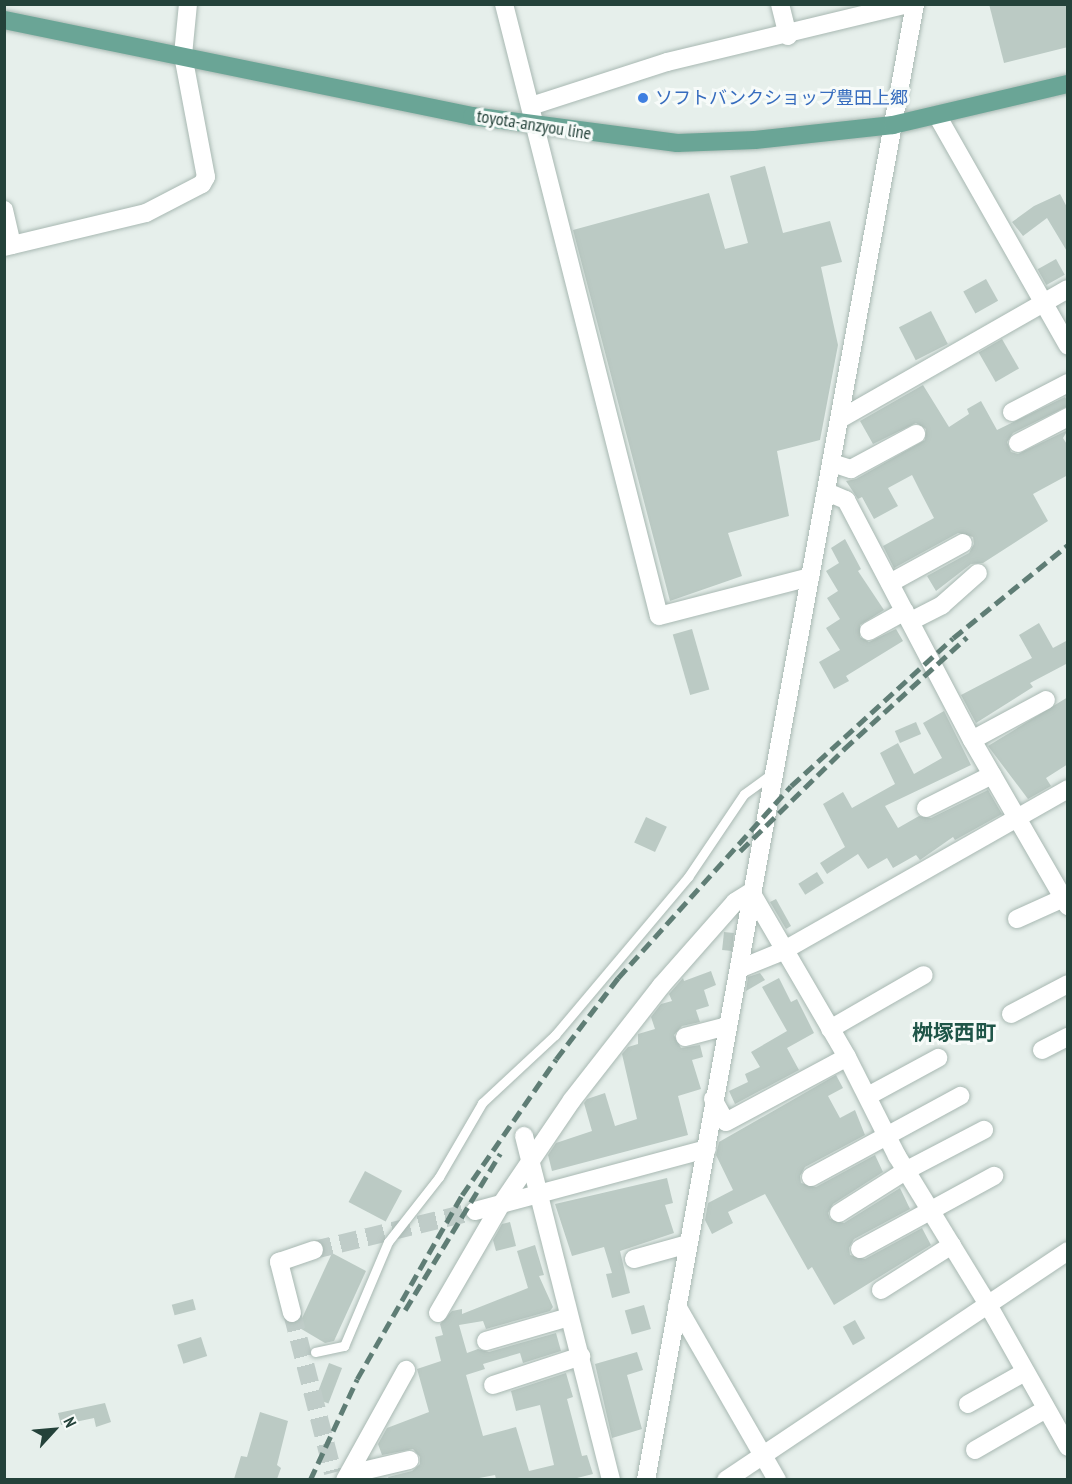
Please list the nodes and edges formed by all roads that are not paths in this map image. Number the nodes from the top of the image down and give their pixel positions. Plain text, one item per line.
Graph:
1 (188, 4) edge
2 (504, 4) edge
3 (780, 4) edge
4 (909, 4) edge
5 (915, 4) edge
6 (4, 20) edge
7 (788, 36) junction
8 (183, 56) junction
9 (1068, 84) edge
10 (531, 106) junction
11 (938, 117) junction
12 (893, 125) junction
13 (536, 127) junction
14 (4, 210) edge
15 (8, 246) edge
16 (1068, 288) edge
17 (1043, 302) junction
18 (1068, 346) edge
19 (1068, 383) edge
20 (1012, 412) dead end
21 (1068, 417) edge
22 (840, 419) junction
23 (916, 434) dead end
24 (1018, 443) dead end
25 (832, 463) junction
26 (826, 492) junction
27 (963, 543) dead end
28 (978, 573) dead end
29 (810, 577) junction
30 (890, 584) junction
31 (908, 616) junction
32 (869, 631) dead end
33 (1046, 700) dead end
34 (972, 740) junction
35 (774, 773) junction
36 (992, 775) junction
37 (1068, 789) edge
38 (926, 808) dead end
39 (1016, 817) junction
40 (751, 892) junction
41 (1066, 900) edge
42 (1017, 919) dead end
43 (783, 951) junction
44 (738, 969) junction
45 (924, 975) dead end
46 (1068, 984) edge
47 (1011, 1014) dead end
48 (727, 1026) junction
49 (830, 1029) junction
50 (685, 1037) dead end
51 (1068, 1037) edge
52 (1042, 1050) dead end
53 (847, 1057) junction
54 (938, 1058) dead end
55 (868, 1096) junction
56 (960, 1096) dead end
57 (713, 1099) junction
58 (984, 1130) dead end
59 (524, 1136) dead end
60 (890, 1137) junction
61 (707, 1149) junction
62 (531, 1159) junction
63 (907, 1170) junction
64 (994, 1176) dead end
65 (812, 1177) dead end
66 (537, 1196) junction
67 (500, 1206) junction
68 (475, 1211) tunnel mouth
69 (932, 1212) junction
70 (839, 1213) dead end
71 (688, 1244) junction
72 (951, 1245) junction
73 (860, 1249) dead end
74 (314, 1250) tunnel mouth
75 (1068, 1251) edge
76 (634, 1259) dead end
77 (882, 1290) dead end
78 (987, 1303) junction
79 (677, 1306) junction
80 (292, 1313) tunnel mouth
81 (438, 1313) dead end
82 (569, 1317) junction
83 (486, 1341) dead end
84 (315, 1353) dead end
85 (581, 1356) junction
86 (406, 1370) dead end
87 (1025, 1372) junction
88 (493, 1385) dead end
89 (968, 1404) dead end
90 (1046, 1409) junction
91 (1067, 1446) edge
92 (975, 1450) dead end
93 (762, 1456) junction
94 (408, 1460) dead end
95 (341, 1476) edge
96 (611, 1479) edge
97 (646, 1479) edge
98 (726, 1479) edge
99 (777, 1479) edge

1 - 8 street
2 - 10 street
3 - 7 street
4 - 7 street
5 - 12 street
6 - 8 main road, toyota-anzyou line
7 - 10 street
8 - 13 main road, toyota-anzyou line
8 - 15 street
9 - 11 main road, toyota-anzyou line
10 - 13 street
11 - 12 main road, toyota-anzyou line
11 - 17 street
12 - 13 main road, toyota-anzyou line
12 - 22 street
13 - 29 street
14 - 15 street
16 - 17 street
17 - 18 street
17 - 22 street
19 - 20 street
21 - 24 street
22 - 25 street
23 - 25 street
25 - 26 street
26 - 29 street
26 - 30 street
27 - 30 street
28 - 31 street
29 - 35 street
30 - 31 street
31 - 32 street
31 - 34 street
33 - 34 street
34 - 36 street
35 - 40 street
35 - 84 lane
36 - 38 street
36 - 39 street
37 - 39 street
39 - 41 street
39 - 43 street
40 - 43 street
40 - 44 street
40 - 62 street
41 - 42 street
43 - 44 street
43 - 49 street
44 - 48 street
45 - 49 street
46 - 47 street
48 - 50 street
48 - 57 street
49 - 53 street
51 - 52 street
53 - 55 street
53 - 57 street
54 - 55 street
55 - 60 street
56 - 60 street
57 - 61 street
58 - 63 street
59 - 62 street
60 - 63 street
60 - 65 street
61 - 66 street
61 - 71 street
62 - 66 street
62 - 67 street
63 - 69 street
63 - 70 street
64 - 69 street
66 - 67 street
66 - 82 street
67 - 68 street
67 - 81 street
69 - 72 street
69 - 73 street
71 - 76 street
71 - 79 street
72 - 77 street
72 - 78 street
74 - 80 street
75 - 78 street
78 - 87 street
78 - 93 street
79 - 93 street
79 - 97 street
82 - 83 street
82 - 85 street
85 - 88 street
85 - 96 street
86 - 95 street
87 - 89 street
87 - 90 street
90 - 91 street
90 - 92 street
93 - 98 street
93 - 99 street
94 - 95 street

